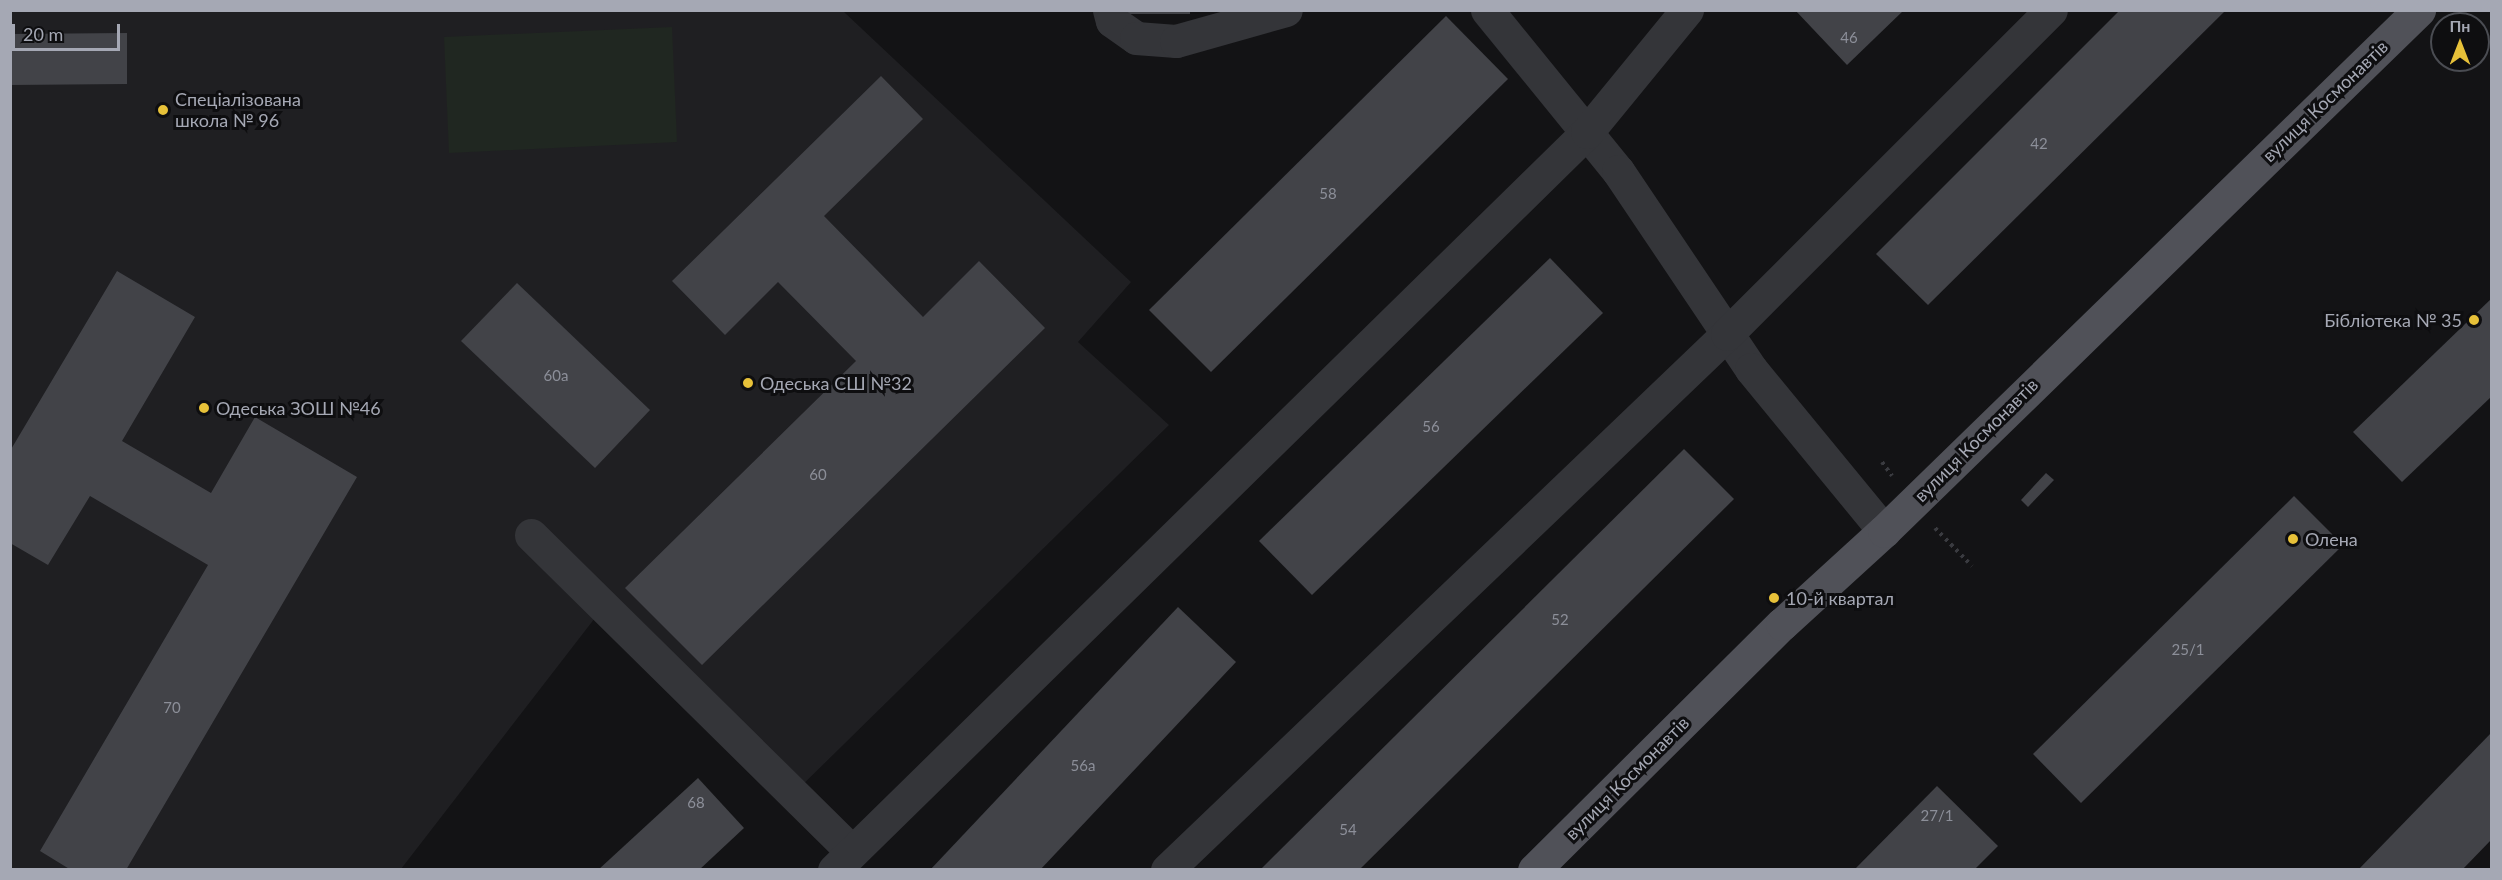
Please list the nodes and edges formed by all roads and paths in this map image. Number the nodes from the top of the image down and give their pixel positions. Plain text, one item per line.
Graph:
1 (1109, 10) edge
2 (1286, 10) edge
3 (1486, 10) edge
4 (1687, 10) edge
5 (2051, 10) edge
6 (2419, 10) edge
7 (1587, 132) junction
8 (1727, 334) junction
9 (1884, 531) junction
10 (531, 535) dead end
11 (843, 861) edge
12 (1167, 870) edge
13 (1534, 870) edge

1 - 2 lane
3 - 7 lane
4 - 7 lane
5 - 8 lane
6 - 9 main road, вулиця Космонавтів
7 - 8 lane
7 - 11 lane
8 - 9 lane
8 - 12 lane
9 - 13 main road, вулиця Космонавтів
10 - 11 lane

